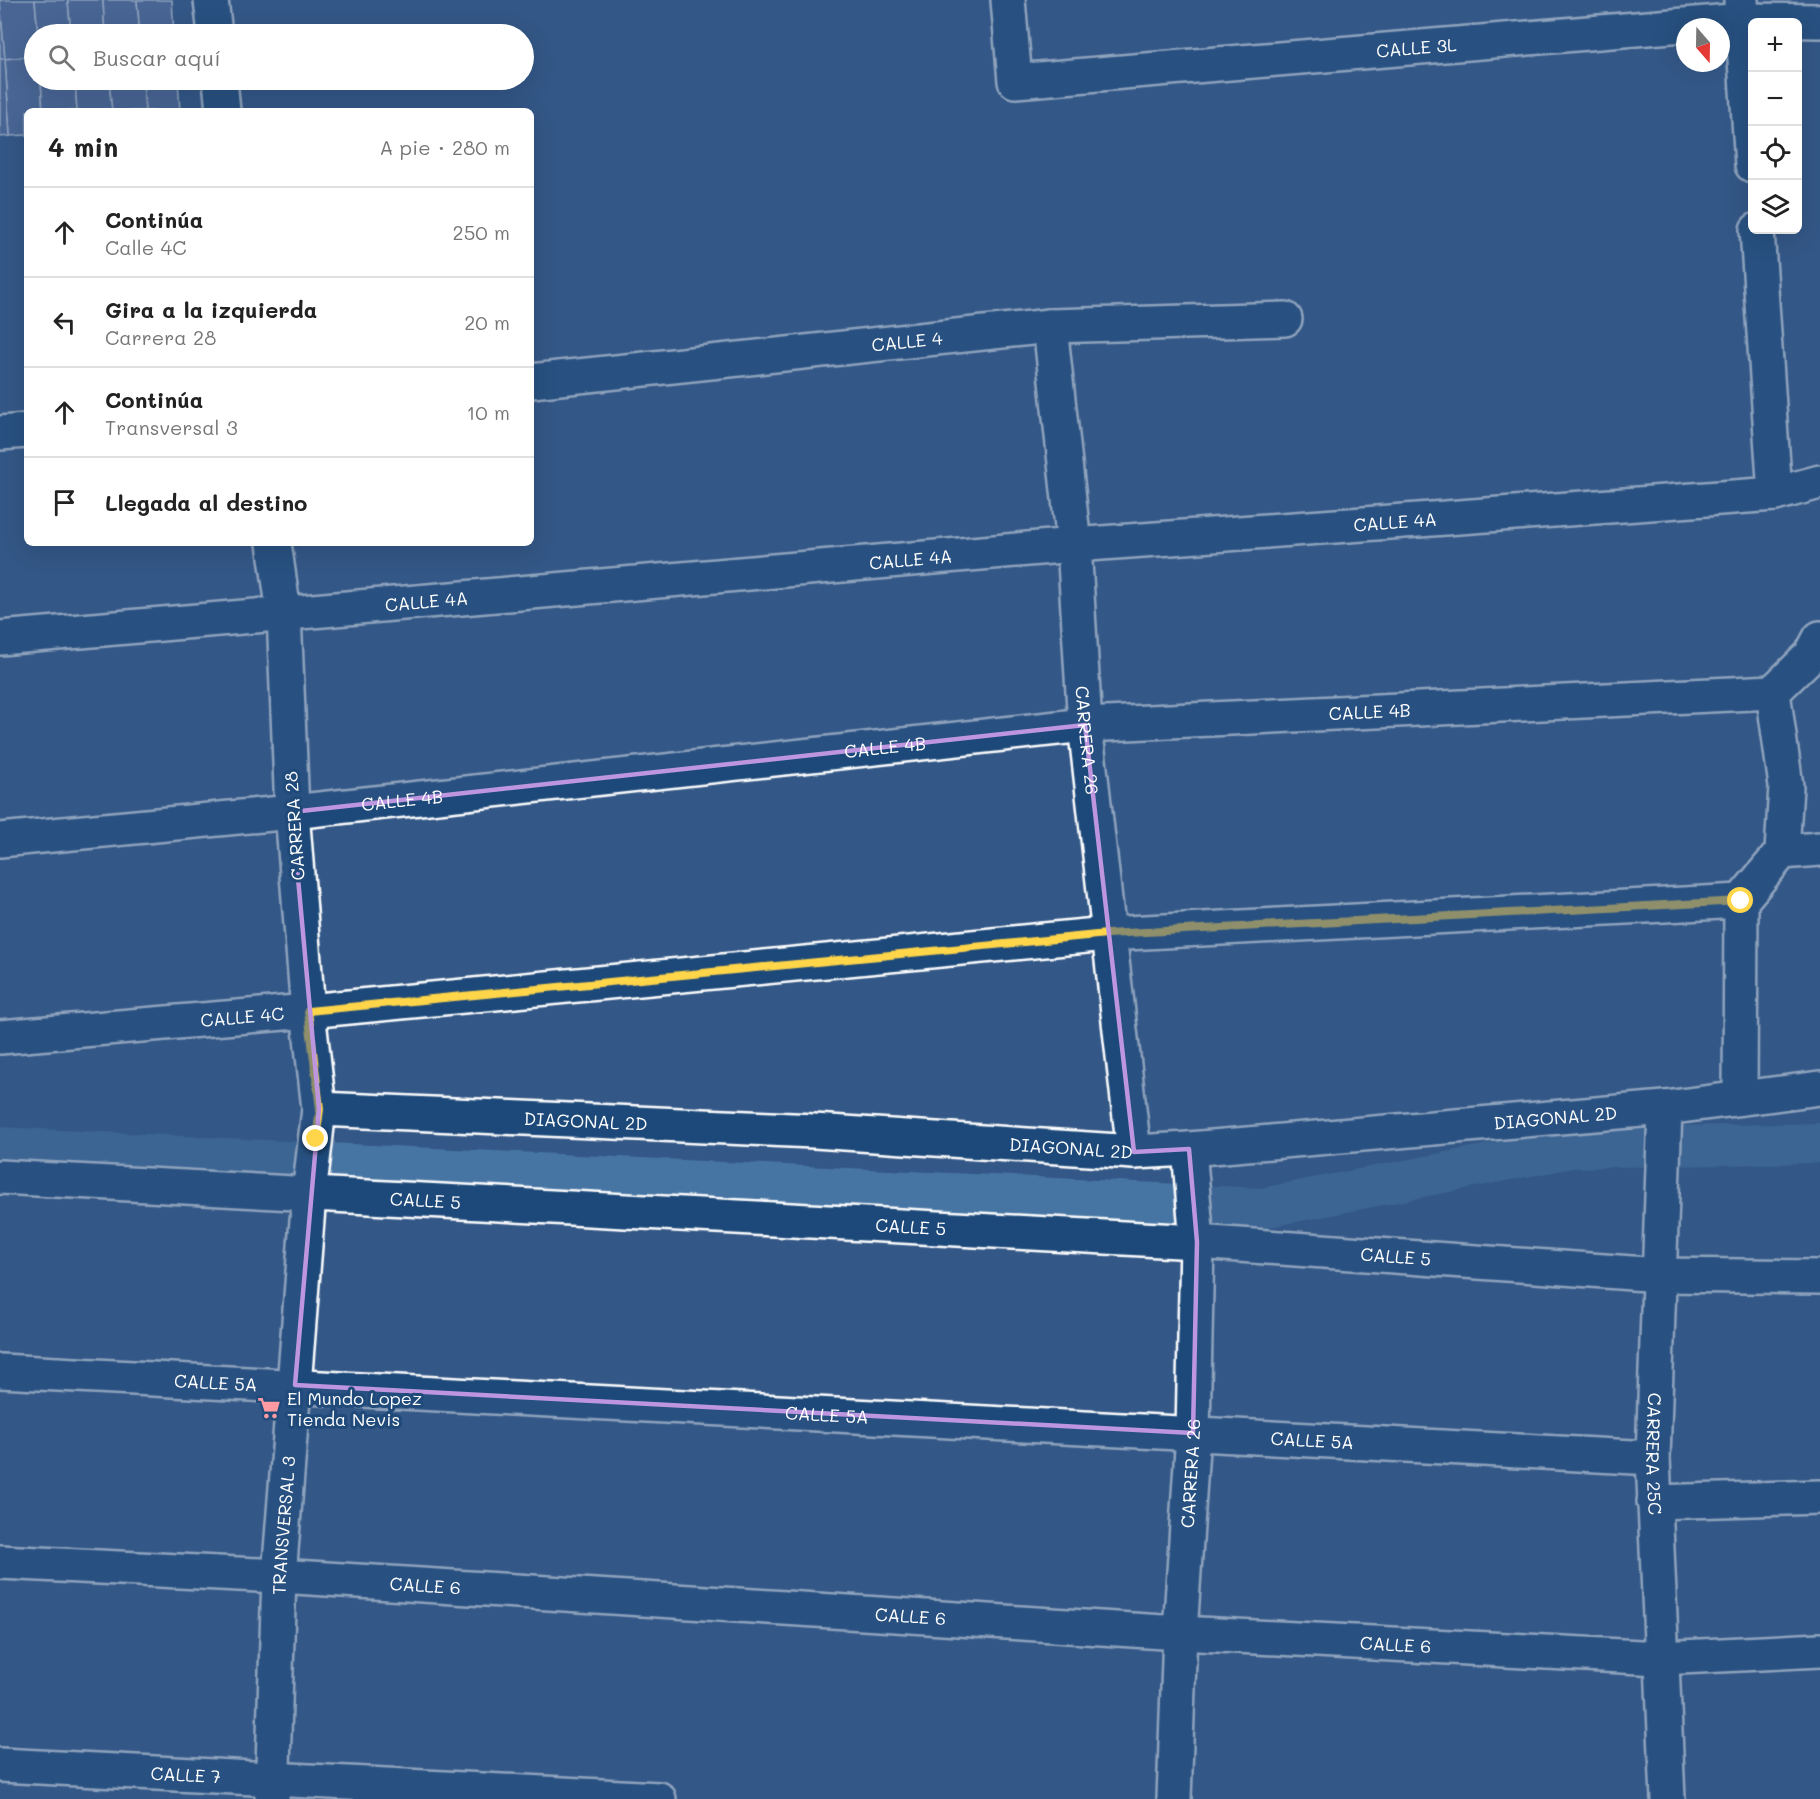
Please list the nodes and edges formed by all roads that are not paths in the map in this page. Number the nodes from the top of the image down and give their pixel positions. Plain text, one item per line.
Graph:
1 (211, 0) edge
2 (1008, 0) edge
3 (1742, 10) edge
4 (1820, 21) edge
5 (214, 24) edge
6 (221, 90) edge
7 (223, 108) edge
8 (1749, 126) edge
9 (1757, 234) edge
10 (1285, 319) dead end
11 (1050, 326) junction
12 (534, 381) edge
13 (24, 431) edge
14 (0, 433) edge
15 (1820, 482) edge
16 (1775, 494) junction
17 (1074, 544) junction
18 (274, 546) edge
19 (284, 614) junction
20 (0, 638) edge
21 (1817, 649) edge
22 (1773, 692) junction
23 (1085, 725) junction
24 (292, 812) junction
25 (0, 840) edge
26 (1820, 849) edge
27 (1782, 852) junction
28 (1741, 901) junction
29 (1107, 934) junction
30 (308, 1011) junction
31 (0, 1036) edge
32 (1820, 1088) edge
33 (1740, 1098) junction
34 (1665, 1108) junction
35 (318, 1124) junction
36 (1189, 1149) junction
37 (1134, 1152) junction
38 (0, 1177) edge
39 (311, 1184) junction
40 (1196, 1233) junction
41 (1660, 1275) junction
42 (1820, 1278) edge
43 (0, 1371) edge
44 (295, 1385) junction
45 (1193, 1433) junction
46 (1653, 1458) junction
47 (1820, 1497) edge
48 (1654, 1502) junction
49 (0, 1562) edge
50 (279, 1576) junction
51 (1179, 1633) junction
52 (1820, 1650) edge
53 (1660, 1658) junction
54 (0, 1765) edge
55 (272, 1788) edge
56 (659, 1799) edge
57 (1173, 1799) edge
58 (1668, 1799) edge

1 - 5 street
2 - 3 street, CALLE 3L
3 - 4 street, CALLE 3L
3 - 8 street
6 - 7 street
9 - 16 street
10 - 11 street, CALLE 4
11 - 12 street, CALLE 4
11 - 17 street, CARRERA 26
13 - 14 street
15 - 16 street, CALLE 4A
16 - 17 street, CALLE 4A
17 - 19 street, CALLE 4A
17 - 23 street, CARRERA 26
18 - 19 street, CARRERA 28
19 - 20 street, CALLE 4A
19 - 24 street, CARRERA 28
21 - 22 street
22 - 23 street, CALLE 4B
22 - 27 street
23 - 24 street, CALLE 4B
23 - 29 street, CARRERA 26
24 - 25 street, CALLE 4B
24 - 30 street, CARRERA 28
26 - 27 street
27 - 28 street
28 - 29 street, CALLE 4C
28 - 33 street
29 - 30 street, CALLE 4C
29 - 37 street, CARRERA 26
30 - 31 street, CALLE 4C
30 - 35 street, CARRERA 28
32 - 33 street, DIAGONAL 2D
33 - 34 street, DIAGONAL 2D
34 - 36 street, DIAGONAL 2D
34 - 41 street, CARRERA 25C
35 - 37 street, DIAGONAL 2D
35 - 39 street, TRANSVERSAL 3
36 - 37 street, DIAGONAL 2D
36 - 40 street, CARRERA 26
38 - 39 street, CALLE 5
39 - 40 street, CALLE 5
39 - 44 street, TRANSVERSAL 3
40 - 41 street, CALLE 5
40 - 45 street, CARRERA 26
41 - 42 street, CALLE 5
41 - 46 street, CARRERA 25C
43 - 44 street, CALLE 5A
44 - 45 street, CALLE 5A
44 - 50 street, TRANSVERSAL 3
45 - 46 street, CALLE 5A
45 - 51 street, CARRERA 26
46 - 48 street, CARRERA 25C
47 - 48 street
48 - 53 street, CARRERA 25C
49 - 50 street, CALLE 6
50 - 51 street, CALLE 6
50 - 55 street, TRANSVERSAL 3
51 - 53 street, CALLE 6
51 - 57 street, CARRERA 26
52 - 53 street, CALLE 6
53 - 58 street, CARRERA 25C
54 - 55 street, CALLE 7
55 - 56 street, CALLE 7

